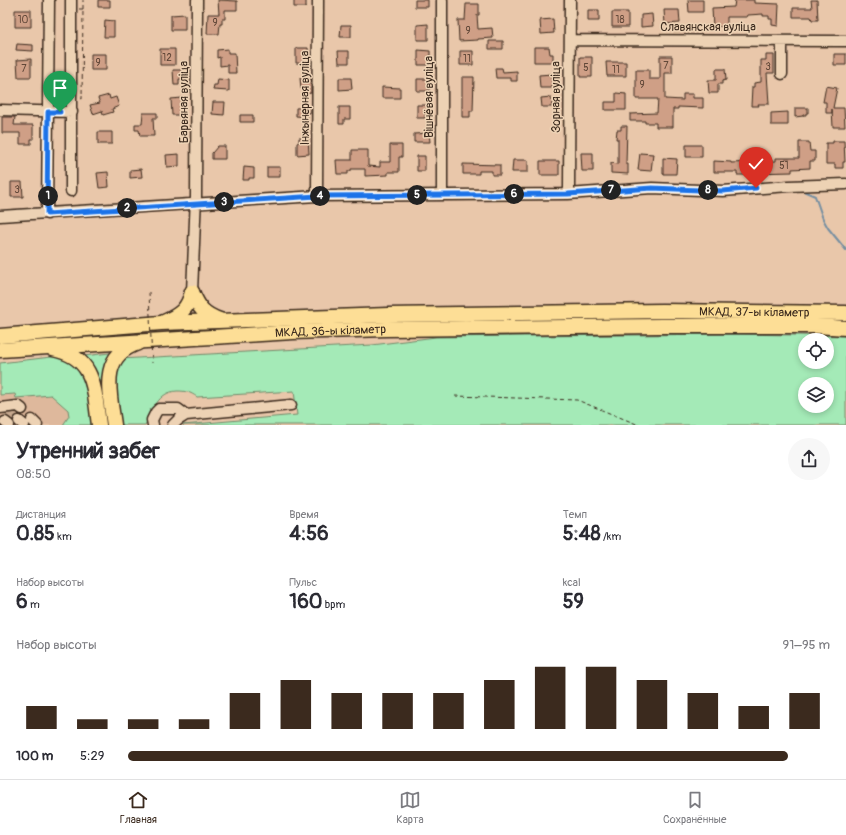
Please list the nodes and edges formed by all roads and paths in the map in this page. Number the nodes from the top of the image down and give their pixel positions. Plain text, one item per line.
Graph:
1 (49, 0) edge
2 (71, 0) edge
3 (83, 0) edge
4 (197, 0) edge
5 (318, 0) edge
6 (442, 0) edge
7 (570, 0) edge
8 (82, 9) dead end
9 (570, 40) junction
10 (782, 41) junction
11 (846, 41) edge
12 (782, 74) dead end
13 (0, 110) edge
14 (48, 112) junction
15 (72, 112) junction
16 (846, 184) edge
17 (71, 191) dead end
18 (442, 194) junction
19 (568, 194) junction
20 (317, 196) junction
21 (196, 204) junction
22 (47, 214) junction
23 (0, 216) edge
24 (149, 292) dead end
25 (192, 292) junction
26 (662, 312) joint
27 (846, 313) edge
28 (222, 320) junction
29 (161, 323) junction
30 (662, 326) joint
31 (846, 328) edge
32 (0, 336) edge
33 (146, 340) junction
34 (39, 347) junction
35 (0, 350) edge
36 (152, 363) dead end
37 (455, 396) dead end
38 (291, 404) dead end
39 (4, 409) edge
40 (22, 409) dead end
41 (186, 414) junction
42 (114, 424) edge
43 (99, 425) edge
44 (154, 425) edge
45 (173, 425) edge
46 (639, 425) edge

1 - 14 street
2 - 15 street
3 - 8 path
4 - 21 street, Барвяная вуліца
5 - 20 street, Інжынерная вуліца
6 - 18 street, Вішнёвая вуліца
7 - 9 street, Зорная вуліца
9 - 10 street, Славянская вуліца
9 - 19 street, Зорная вуліца
10 - 11 street, Славянская вуліца
10 - 12 street
13 - 14 street
14 - 15 street
14 - 22 street
15 - 17 street
16 - 19 street
18 - 19 street
18 - 20 street
20 - 21 street
21 - 22 street
21 - 25 street, Барвяная вуліца
22 - 23 street
24 - 36 path, bridge
25 - 28 highway
25 - 29 highway
26 - 27 highway, МКАД, 37-ы кіламетр
26 - 28 highway, МКАД, 36-ы кіламетр
28 - 29 highway, МКАД, 36-ы кіламетр
29 - 32 highway, МКАД, 36-ы кіламетр
30 - 31 highway, МКАД, 37-ы кіламетр
30 - 33 highway, МКАД, 36-ы кіламетр
33 - 34 highway, МКАД, 36-ы кіламетр
33 - 42 highway
34 - 35 highway, МКАД, 36-ы кіламетр
34 - 43 highway
37 - 46 path
38 - 41 street
39 - 40 street
41 - 44 street
41 - 45 street

